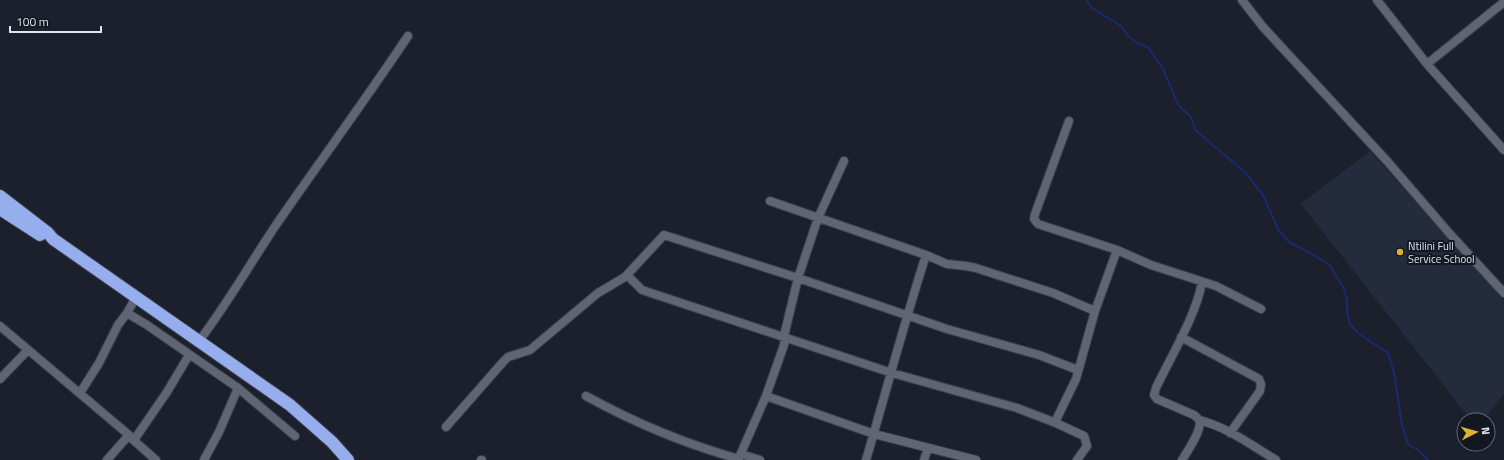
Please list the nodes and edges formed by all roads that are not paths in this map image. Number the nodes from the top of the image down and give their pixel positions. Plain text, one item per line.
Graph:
1 (1244, 0) edge
2 (1377, 0) edge
3 (1504, 2) edge
4 (408, 36) dead end
5 (1427, 64) junction
6 (1069, 121) dead end
7 (1504, 150) edge
8 (844, 161) dead end
9 (0, 196) edge
10 (770, 201) dead end
11 (0, 209) edge
12 (818, 218) junction
13 (53, 239) junction
14 (1117, 250) junction
15 (926, 255) junction
16 (627, 275) junction
17 (798, 278) junction
18 (1202, 282) junction
19 (1504, 294) edge
20 (136, 297) junction
21 (1261, 309) dead end
22 (1095, 311) junction
23 (127, 313) junction
24 (907, 314) junction
25 (0, 326) edge
26 (1181, 336) junction
27 (785, 337) junction
28 (199, 341) junction
29 (28, 350) junction
30 (189, 355) junction
31 (1078, 370) junction
32 (892, 373) junction
33 (0, 379) edge
34 (238, 388) junction
35 (80, 393) junction
36 (586, 396) dead end
37 (766, 396) junction
38 (1199, 420) junction
39 (1056, 423) junction
40 (446, 427) dead end
41 (1230, 433) junction
42 (874, 434) junction
43 (295, 436) dead end
44 (132, 438) junction
45 (928, 448) junction
46 (739, 457) edge
47 (107, 460) edge
48 (156, 460) edge
49 (204, 460) edge
50 (348, 460) edge
51 (760, 460) edge
52 (866, 460) edge
53 (924, 460) edge
54 (974, 460) edge
55 (1077, 460) edge
56 (1182, 460) edge
57 (1276, 460) edge

1 - 19 street
2 - 5 street
3 - 5 street
4 - 28 street
5 - 7 street
6 - 14 street
8 - 12 street
9 - 13 highway
10 - 12 street
11 - 13 highway
12 - 15 street
12 - 17 street
13 - 20 highway
14 - 18 street
14 - 22 street
15 - 22 street
15 - 24 street
16 - 17 street
16 - 27 street
16 - 40 street
17 - 24 street
17 - 27 street
18 - 21 street
18 - 26 street
20 - 23 street
20 - 28 highway
22 - 31 street
23 - 30 street
23 - 35 street
24 - 31 street
24 - 32 street
25 - 29 street
26 - 38 street
26 - 41 street
27 - 32 street
27 - 37 street
28 - 50 highway
29 - 33 street
29 - 35 street
30 - 34 street
30 - 44 street
31 - 39 street
32 - 39 street
32 - 42 street
34 - 43 street
34 - 49 street
35 - 44 street
36 - 46 street
37 - 42 street
37 - 46 street
38 - 41 street
38 - 56 street
39 - 55 street
41 - 57 street
42 - 45 street
42 - 52 street
44 - 47 street
44 - 48 street
45 - 53 street
45 - 54 street
46 - 51 street

